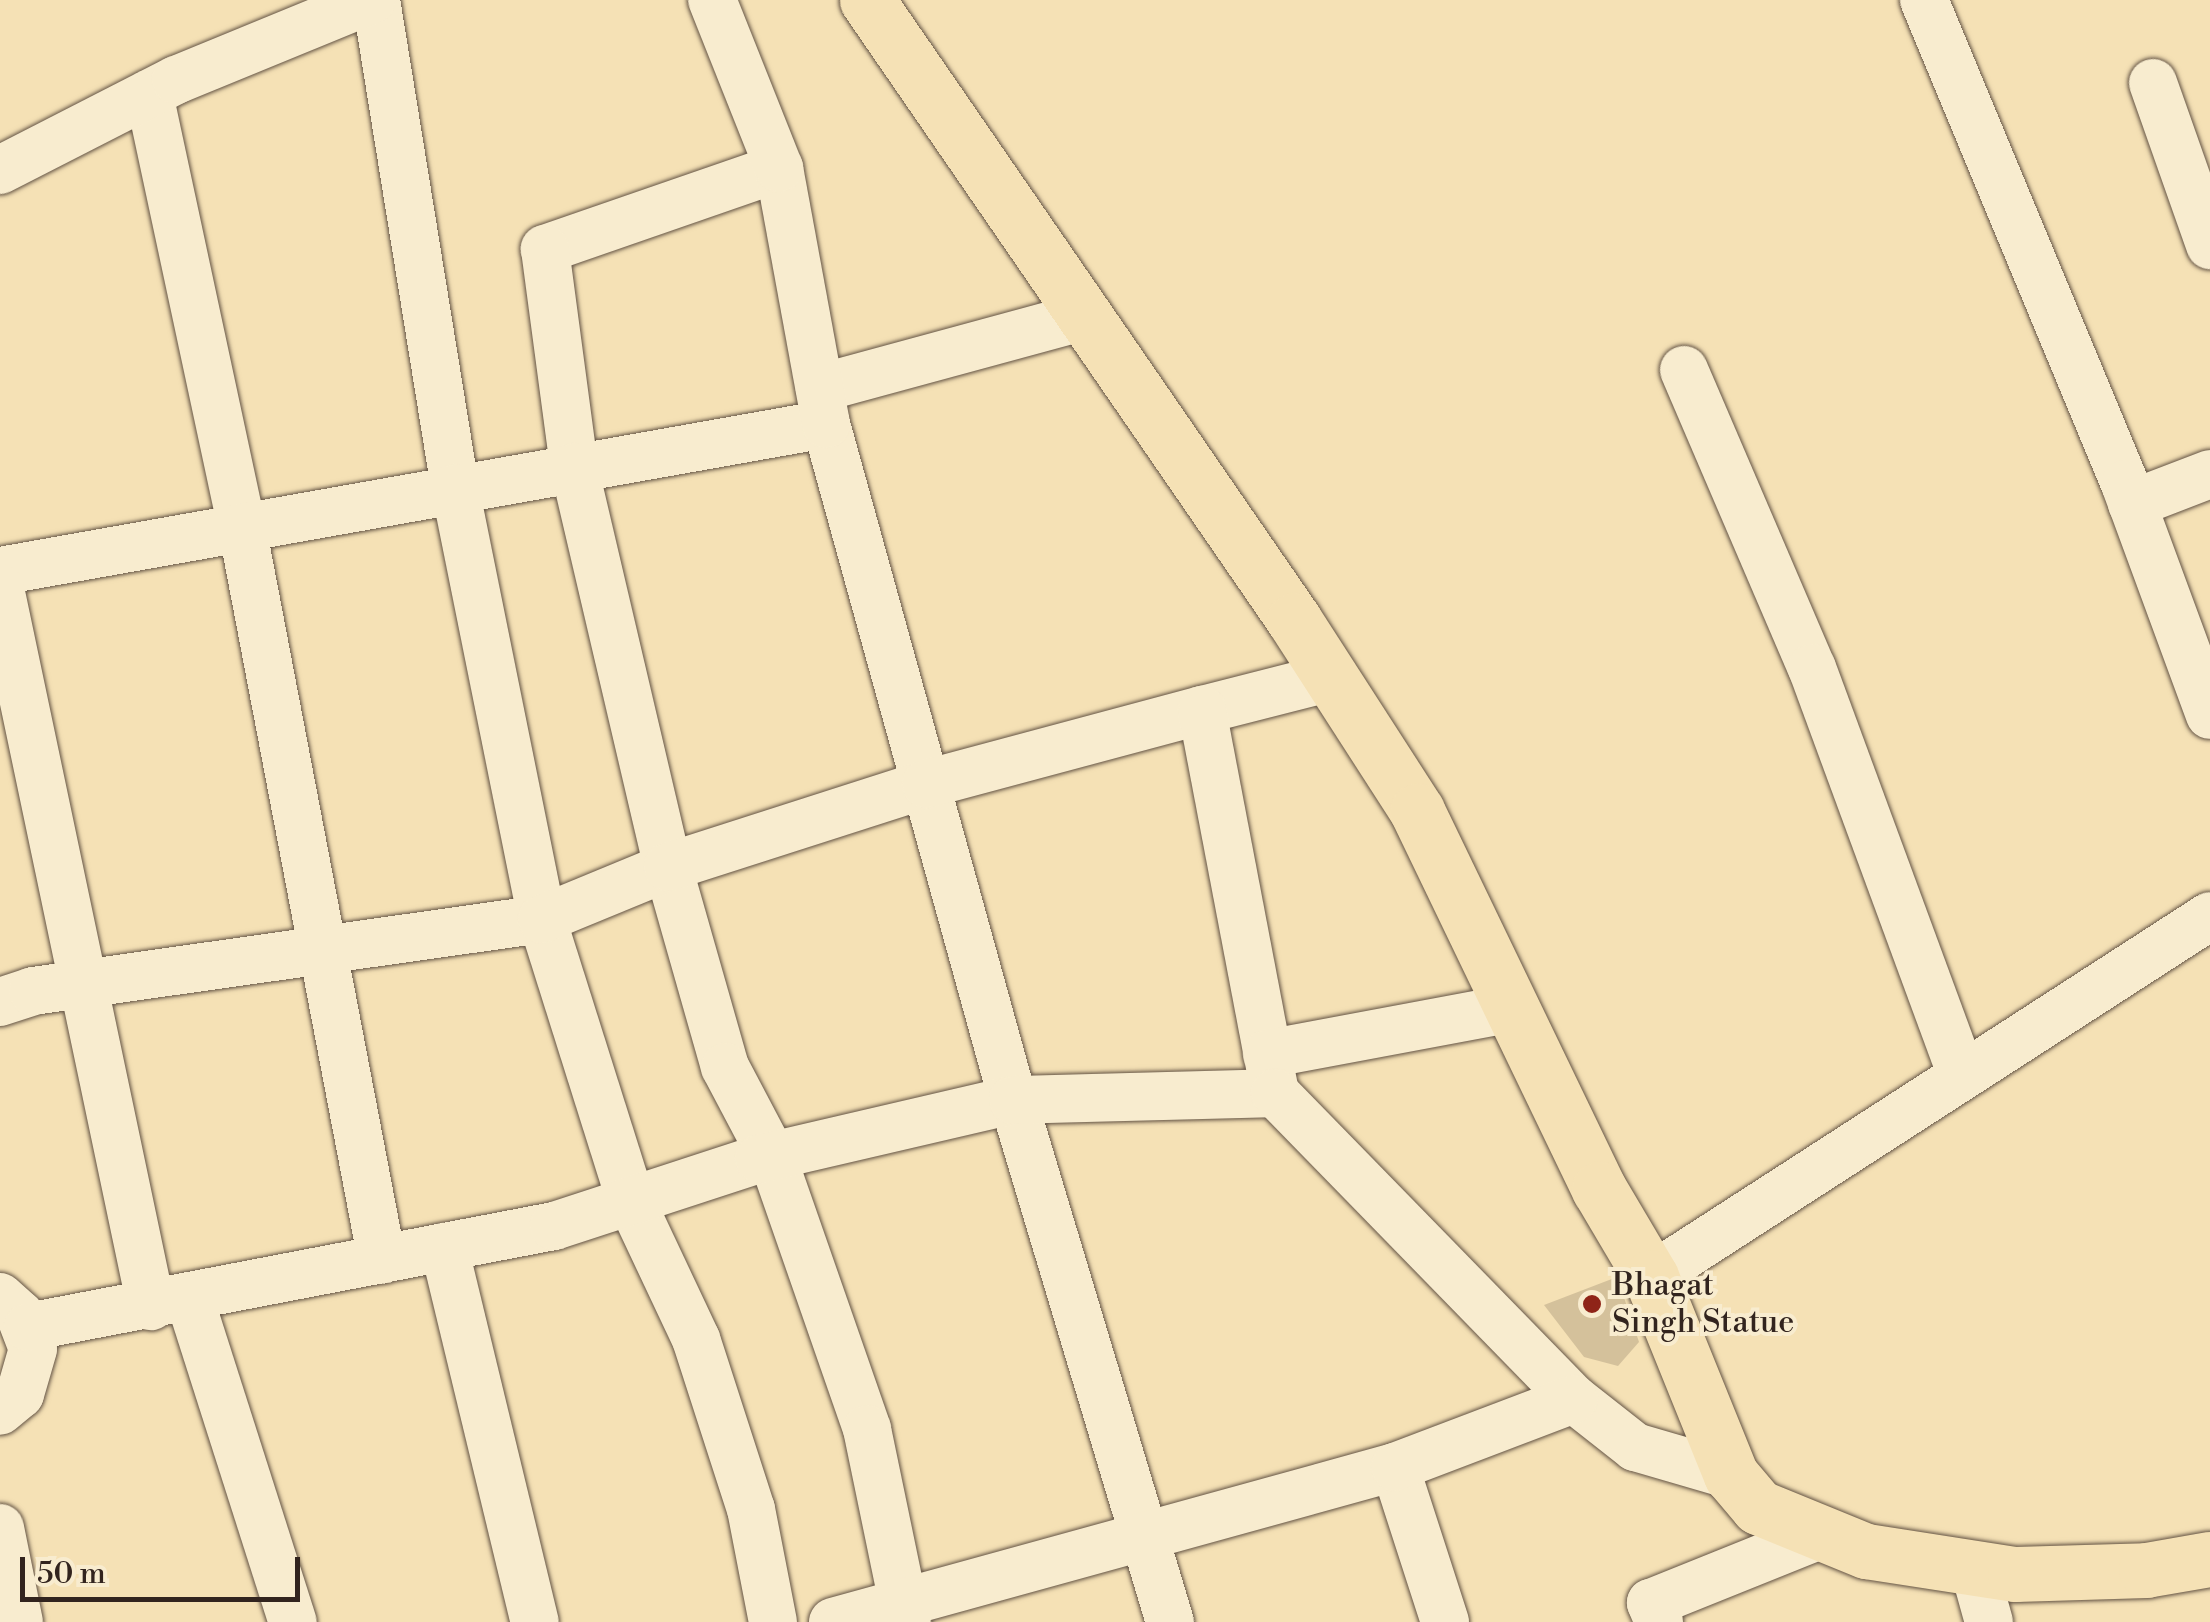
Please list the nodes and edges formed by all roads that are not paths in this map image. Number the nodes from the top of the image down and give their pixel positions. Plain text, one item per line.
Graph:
1 (374, 0) edge
2 (712, 0) edge
3 (867, 0) edge
4 (1924, 0) edge
5 (2153, 84) dead end
6 (149, 94) junction
7 (779, 168) junction
8 (0, 170) edge
9 (2210, 245) edge
10 (1084, 316) junction
11 (1684, 370) dead end
12 (823, 406) junction
13 (574, 467) junction
14 (2210, 474) edge
15 (454, 488) junction
16 (2132, 504) junction
17 (242, 526) junction
18 (0, 570) edge
19 (0, 588) edge
20 (1331, 678) junction
21 (1202, 710) junction
22 (2210, 715) edge
23 (926, 784) junction
24 (668, 867) junction
25 (2210, 916) edge
26 (542, 919) junction
27 (322, 951) junction
28 (85, 984) junction
29 (0, 1002) edge
30 (1513, 1008) junction
31 (1961, 1072) junction
32 (1271, 1073) junction
33 (1013, 1100) junction
34 (772, 1156) junction
35 (632, 1201) junction
36 (444, 1248) junction
37 (382, 1260) junction
38 (1651, 1277) junction
39 (170, 1301) junction
40 (14, 1312) edge
41 (1574, 1399) junction
42 (0, 1410) edge
43 (1394, 1467) junction
44 (1732, 1474) junction
45 (0, 1528) edge
46 (1142, 1532) junction
47 (1822, 1534) junction
48 (2210, 1559) edge
49 (1974, 1568) junction
50 (903, 1613) edge
51 (19, 1622) edge
52 (293, 1622) edge
53 (535, 1622) edge
54 (773, 1622) edge
55 (833, 1622) edge
56 (1170, 1622) edge
57 (1444, 1622) edge
58 (1659, 1622) edge
59 (1989, 1622) edge

1 - 6 street
1 - 15 street
2 - 7 street
3 - 10 main road
4 - 16 street
5 - 9 street
6 - 8 street
6 - 17 street
7 - 12 street
7 - 13 street
10 - 12 street
10 - 20 main road
11 - 31 street
12 - 13 street
12 - 23 street
13 - 15 street
13 - 24 street
14 - 16 street
15 - 17 street
15 - 26 street
16 - 22 street
17 - 18 street
17 - 27 street
19 - 28 street
20 - 21 street
20 - 30 main road
21 - 23 street
21 - 32 street
23 - 24 street
23 - 33 street
24 - 26 street
24 - 34 street
25 - 31 street
26 - 27 street
26 - 35 street
27 - 28 street
27 - 37 street
28 - 29 street
28 - 39 street
30 - 32 street
30 - 38 main road
31 - 38 street
32 - 33 street
32 - 41 street
33 - 34 street
33 - 46 street
34 - 35 street
34 - 50 street
35 - 36 street
35 - 54 street
36 - 37 street
36 - 53 street
37 - 39 street
38 - 44 main road
39 - 40 street
39 - 52 street
40 - 42 street
41 - 43 street
41 - 44 street
43 - 46 street
43 - 57 street
44 - 47 main road
45 - 51 street
46 - 50 street
46 - 56 street
47 - 49 main road
47 - 58 street
48 - 49 main road
49 - 59 street
50 - 55 street

